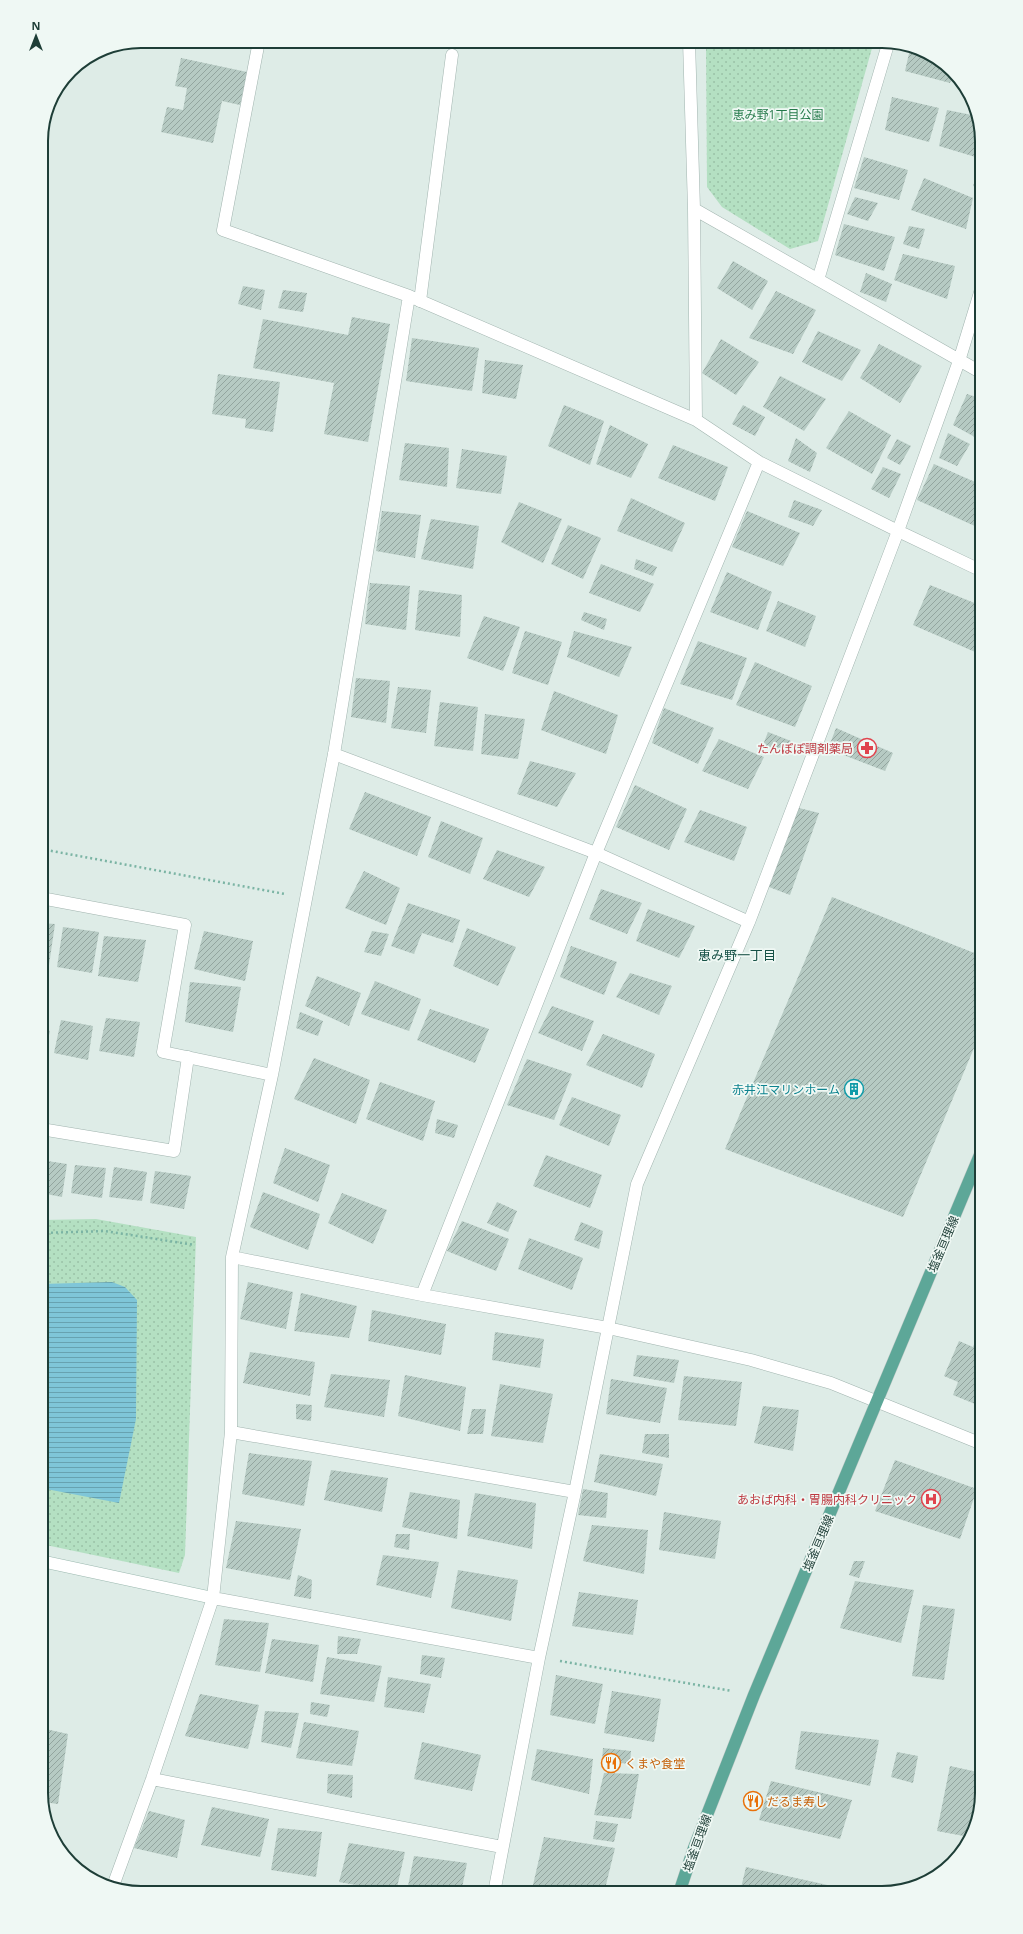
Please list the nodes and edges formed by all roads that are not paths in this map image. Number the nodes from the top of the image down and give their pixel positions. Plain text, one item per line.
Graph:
1 (258, 48) edge
2 (689, 48) edge
3 (887, 48) edge
4 (452, 55) dead end
5 (694, 209) junction
6 (818, 280) junction
7 (414, 299) junction
8 (975, 309) edge
9 (959, 361) junction
10 (975, 369) edge
11 (696, 420) junction
12 (759, 462) junction
13 (898, 531) junction
14 (975, 568) edge
15 (334, 754) junction
16 (596, 853) junction
17 (48, 899) edge
18 (750, 922) junction
19 (188, 1057) junction
20 (272, 1075) junction
21 (48, 1130) edge
22 (975, 1167) edge
23 (232, 1257) junction
24 (422, 1295) junction
25 (608, 1328) junction
26 (878, 1400) junction
27 (231, 1432) junction
28 (975, 1441) edge
29 (575, 1492) junction
30 (48, 1563) edge
31 (213, 1598) junction
32 (539, 1658) junction
33 (152, 1779) junction
34 (502, 1847) junction
35 (114, 1882) edge
36 (495, 1886) edge
37 (681, 1886) edge

1 - 7 street
2 - 5 street
3 - 6 street
4 - 7 street
5 - 6 street
5 - 11 street
6 - 9 street
7 - 11 street
7 - 15 street
8 - 9 street
9 - 10 street
9 - 13 street
11 - 12 street
12 - 13 street
12 - 16 street
13 - 14 street
13 - 18 street
15 - 16 street
15 - 20 street
16 - 18 street
16 - 24 street
17 - 19 street
18 - 25 street
19 - 20 street
19 - 21 street
20 - 23 street
22 - 26 main road, 塩釜亘理線
23 - 24 street
23 - 27 street
24 - 25 street
25 - 26 street
25 - 29 street
26 - 28 street
26 - 37 main road, 塩釜亘理線
27 - 29 street
27 - 31 street
29 - 32 street
30 - 31 street
31 - 32 street
31 - 33 street
32 - 34 street
33 - 34 street
33 - 35 street
34 - 36 street

